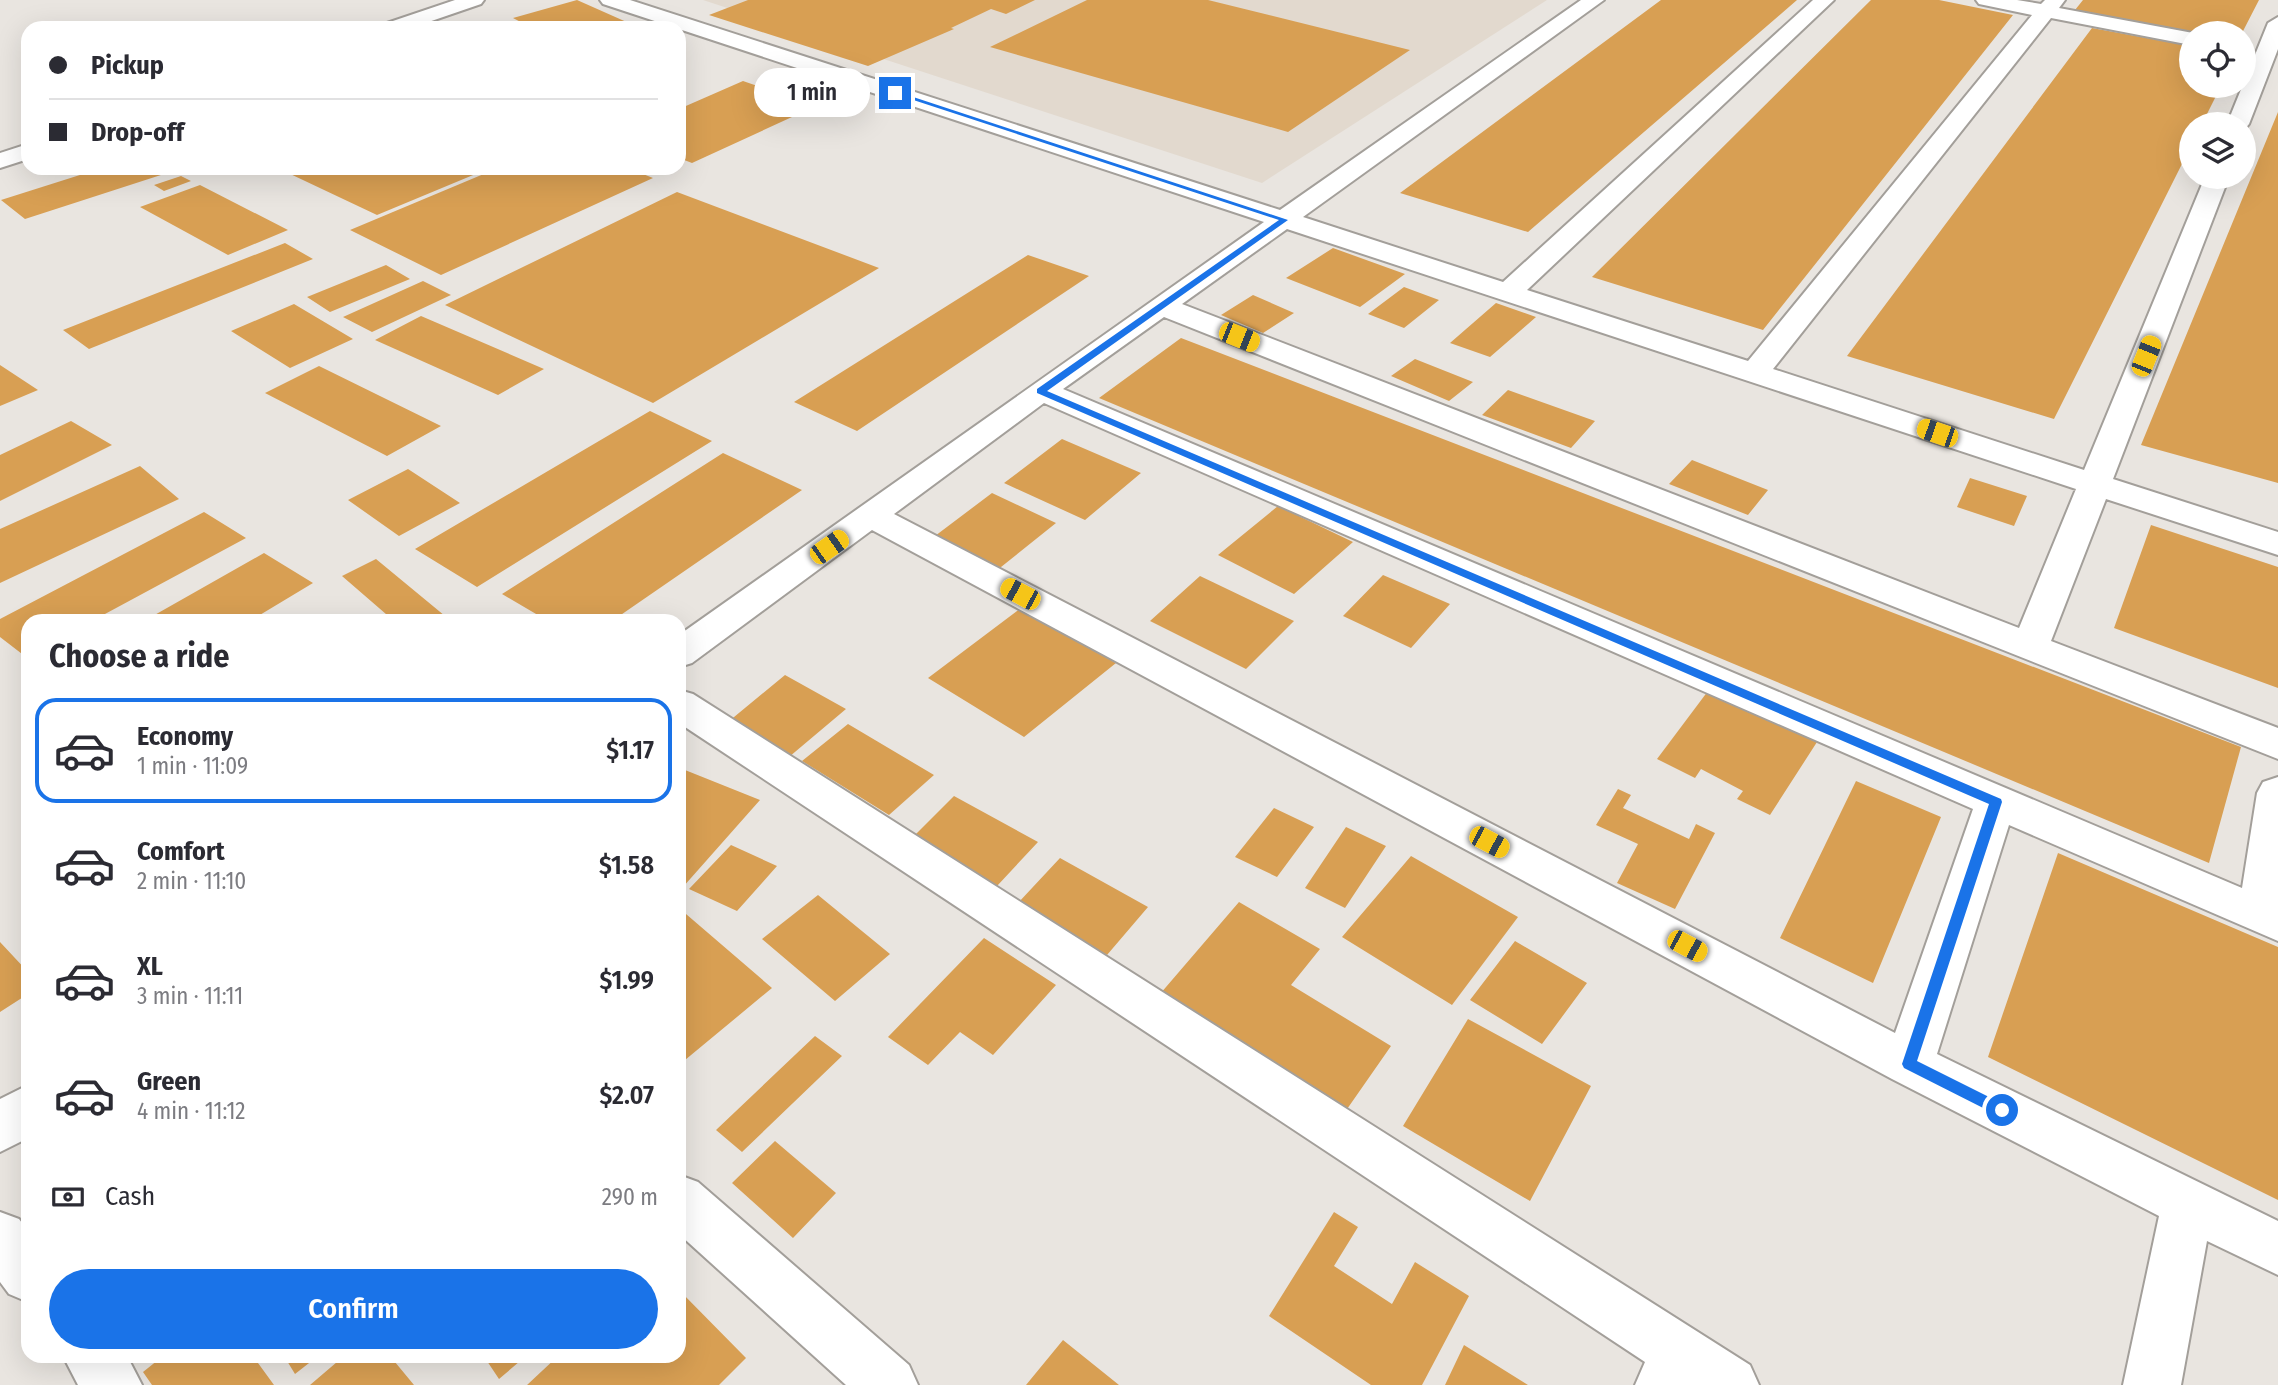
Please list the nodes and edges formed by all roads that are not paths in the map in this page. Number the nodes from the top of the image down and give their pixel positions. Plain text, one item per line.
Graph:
1 (474, 0) edge
2 (610, 0) edge
3 (1594, 0) edge
4 (1825, 0) edge
5 (1986, 0) edge
6 (2051, 6) edge
7 (412, 21) edge
8 (674, 21) edge
9 (2278, 23) edge
10 (686, 25) edge
11 (2179, 36) edge
12 (2272, 54) edge
13 (2244, 112) edge
14 (21, 154) edge
15 (0, 161) edge
16 (2212, 189) edge
17 (1284, 220) junction
18 (1507, 293) junction
19 (1163, 307) junction
20 (1754, 373) junction
21 (1041, 391) junction
22 (2095, 485) junction
23 (872, 516) junction
24 (2278, 544) edge
25 (2031, 647) junction
26 (686, 649) edge
27 (686, 709) edge
28 (2278, 744) edge
29 (2278, 793) edge
30 (1996, 802) junction
31 (2269, 919) edge
32 (1909, 1064) junction
33 (21, 1113) edge
34 (0, 1129) edge
35 (2188, 1204) junction
36 (686, 1206) edge
37 (0, 1238) edge
38 (2278, 1248) edge
39 (21, 1266) edge
40 (96, 1363) edge
41 (1672, 1369) edge
42 (113, 1385) edge
43 (889, 1385) edge
44 (1730, 1385) edge
45 (2152, 1385) edge

1 - 7 street
2 - 8 street
3 - 17 street
4 - 18 street
5 - 6 street
6 - 11 street
6 - 20 street
9 - 12 street
10 - 17 street
12 - 13 street
14 - 15 street
16 - 22 street
17 - 18 street
17 - 19 street
18 - 20 street
19 - 21 street
19 - 25 street
20 - 22 street
21 - 23 street
21 - 30 street
22 - 24 street
22 - 25 street
23 - 26 street
23 - 32 street
25 - 28 street
27 - 41 street
29 - 31 street
30 - 31 street
30 - 32 street
32 - 35 street
33 - 34 street
35 - 38 street
35 - 45 street
36 - 43 street
37 - 39 street
40 - 42 street
41 - 44 street

